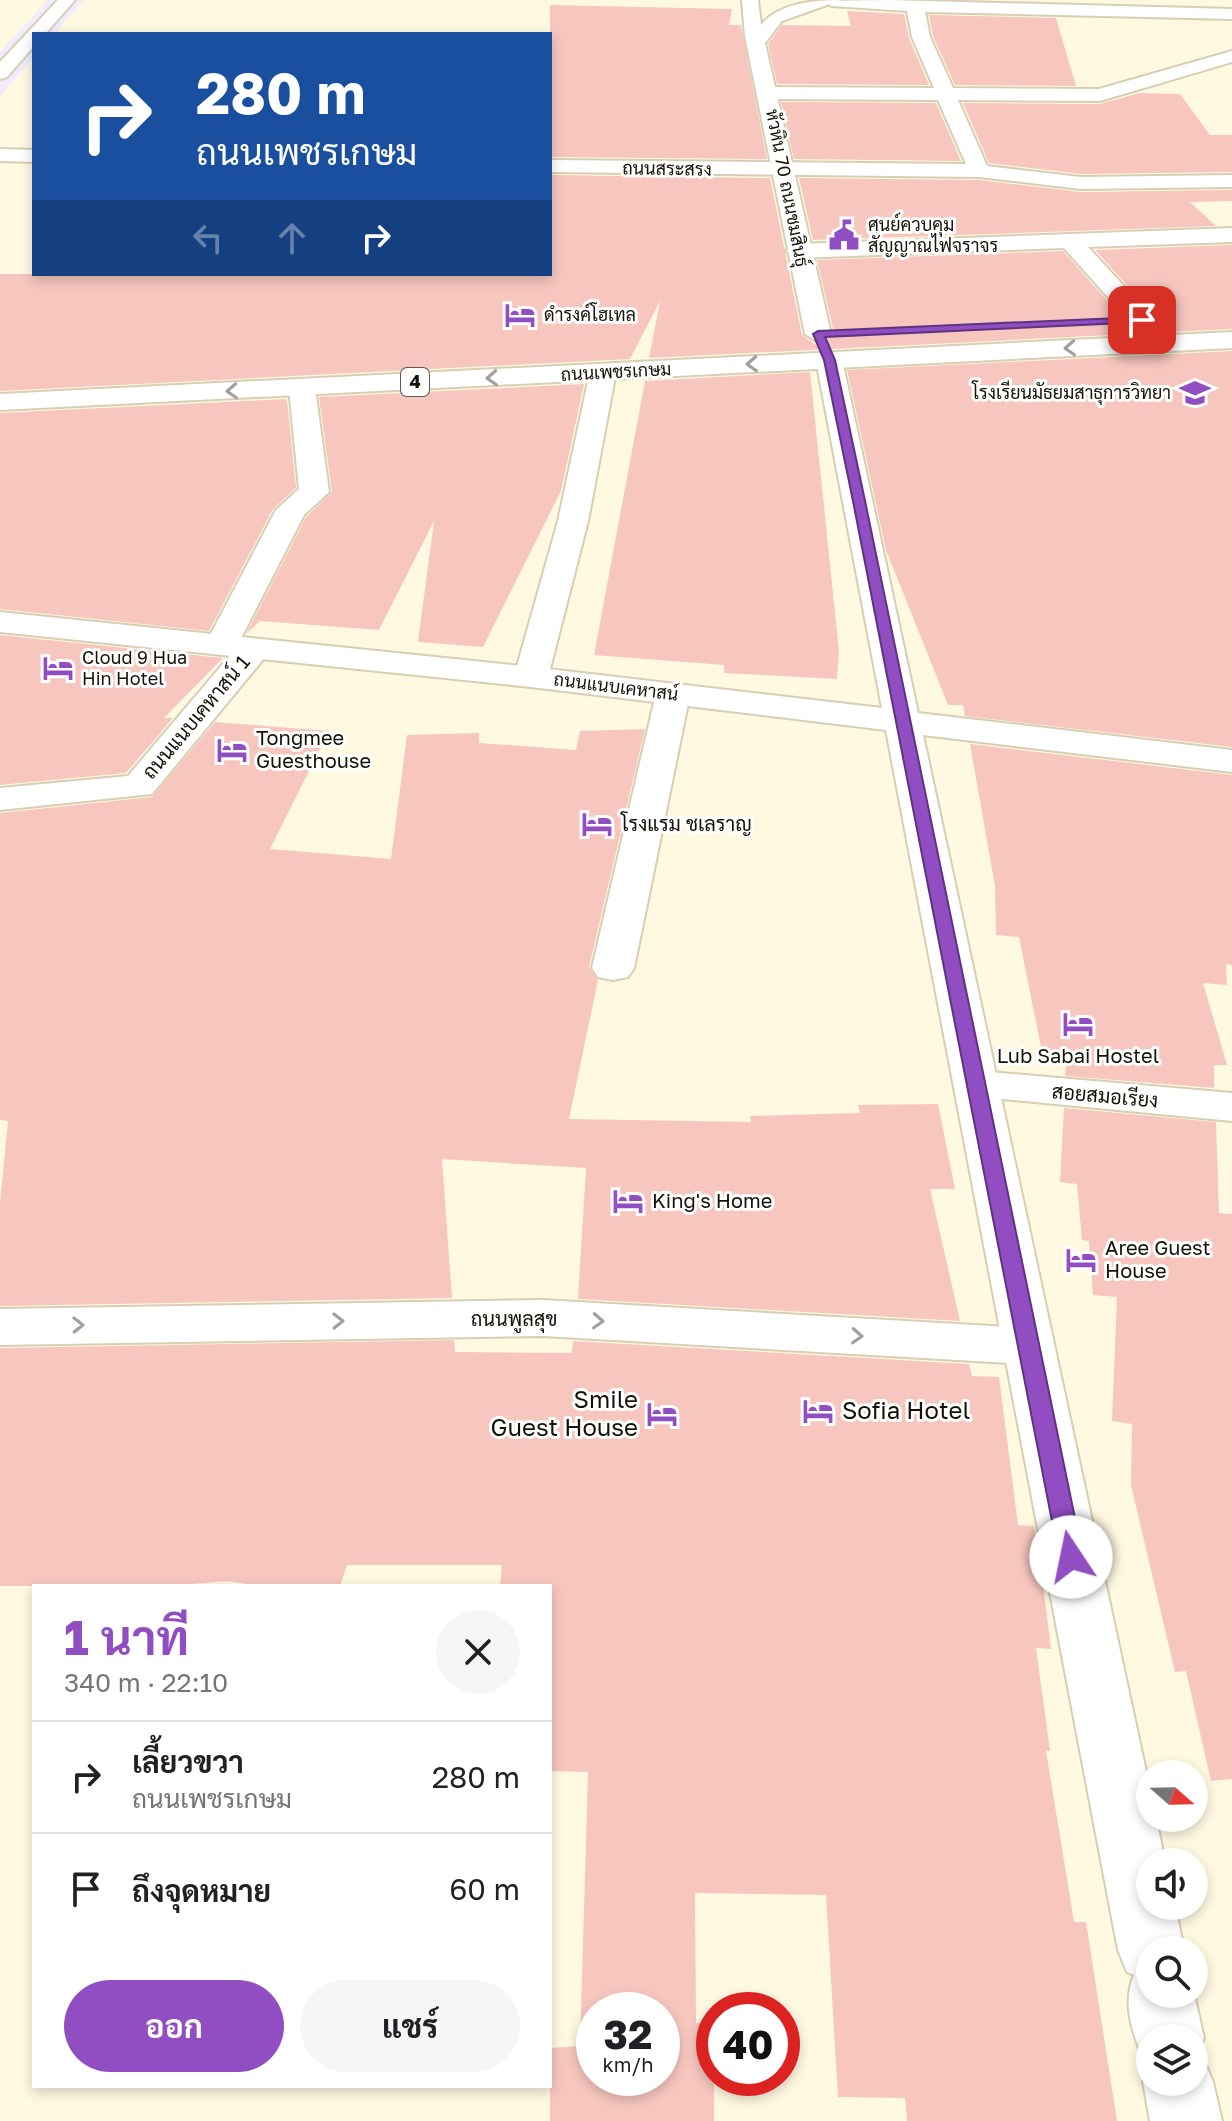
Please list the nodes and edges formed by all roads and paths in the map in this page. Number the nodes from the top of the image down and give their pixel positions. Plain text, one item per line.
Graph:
1 (67, 0) edge
2 (732, 0) edge
3 (750, 0) edge
4 (827, 2) edge
5 (915, 6) junction
6 (1232, 14) edge
7 (36, 32) edge
8 (32, 36) edge
9 (757, 41) junction
10 (1232, 56) edge
11 (0, 73) edge
12 (769, 93) junction
13 (944, 94) junction
14 (0, 155) edge
15 (32, 156) edge
16 (1044, 158) dead end
17 (552, 166) edge
18 (784, 171) junction
19 (979, 171) junction
20 (1021, 173) junction
21 (1232, 181) edge
22 (1232, 235) edge
23 (1071, 242) junction
24 (798, 251) junction
25 (1232, 316) edge
26 (1142, 320) junction
27 (1063, 324) dead end
28 (788, 336) dead end
29 (1232, 340) edge
30 (831, 342) junction
31 (140, 369) dead end
32 (603, 372) junction
33 (0, 377) edge
34 (302, 388) junction
35 (0, 402) edge
36 (0, 622) edge
37 (238, 647) junction
38 (531, 677) junction
39 (673, 694) junction
40 (903, 723) junction
41 (1232, 761) edge
42 (0, 799) edge
43 (613, 968) dead end
44 (978, 1085) junction
45 (1232, 1107) edge
46 (0, 1327) edge
47 (1028, 1346) junction
48 (1148, 1936) edge
49 (1181, 2096) edge
50 (1186, 2121) edge

1 - 7 street
2 - 3 street
3 - 4 street
3 - 9 street, หัวหิน 70 ถนนชมสินธุ์
4 - 5 street
4 - 9 street
5 - 6 street
5 - 13 street
8 - 11 street
9 - 12 street, หัวหิน 70 ถนนชมสินธุ์
10 - 13 street
12 - 13 street
12 - 18 street, หัวหิน 70 ถนนชมสินธุ์
13 - 19 street
14 - 15 street
16 - 20 street
17 - 18 street, ถนนสระสรง
18 - 19 street, ถนนสระสรง
18 - 24 street, หัวหิน 70 ถนนชมสินธุ์
19 - 20 street, ถนนสระสรง
20 - 21 street, ถนนสระสรง
22 - 23 street
23 - 24 street
23 - 26 street
24 - 30 street, หัวหิน 70 ถนนชมสินธุ์
25 - 26 street
26 - 27 street
28 - 30 street, ถนนเพชรเกษม / 4
29 -> 30 street, ถนนเพชรเกษม / 4
30 -> 32 street, ถนนเพชรเกษม / 4
30 - 40 street, หัวหิน 70 ถนนชมสินธุ์
31 - 33 street
32 -> 34 street, ถนนเพชรเกษม / 4
32 - 38 street
34 -> 35 street, ถนนเพชรเกษม / 4
34 - 37 street, ถนนแนบเคหาสน์ 1
36 - 37 street, ถนนแนบเคหาสน์
37 - 38 street, ถนนแนบเคหาสน์
37 - 42 street, ถนนแนบเคหาสน์ 1
38 - 39 street, ถนนแนบเคหาสน์
39 - 40 street, ถนนแนบเคหาสน์
39 - 43 street
40 - 41 street, ถนนแนบเคหาสน์
40 - 44 street, หัวหิน 70 ถนนชมสินธุ์
44 - 45 street, สอยสมอเรียง
44 - 47 street, หัวหิน 70 ถนนชมสินธุ์
46 -> 47 street, ถนนพูลสุข
47 - 48 street, หัวหิน 70 ถนนชมสินธุ์
49 - 50 street

